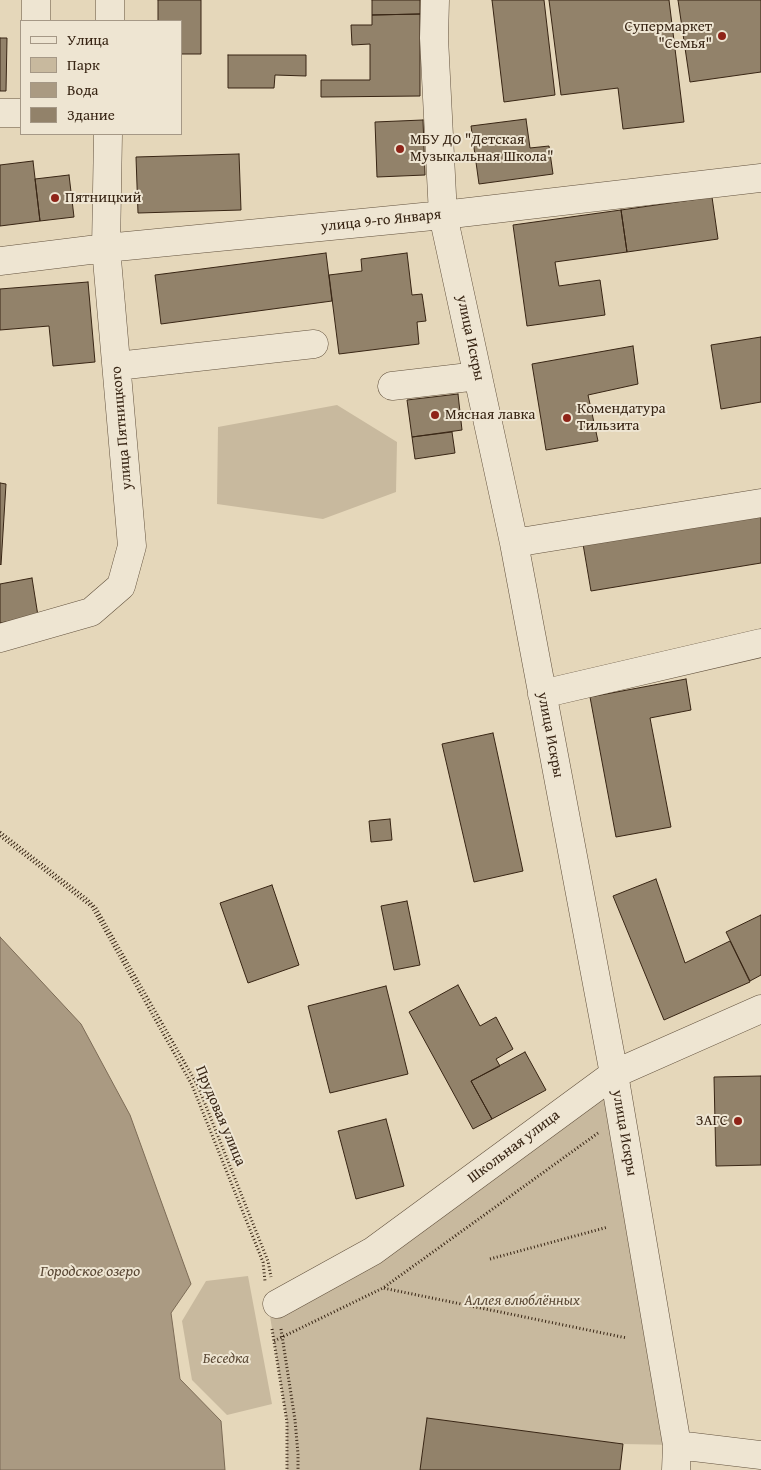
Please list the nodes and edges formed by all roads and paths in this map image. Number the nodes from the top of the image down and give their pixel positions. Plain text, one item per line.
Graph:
1 (36, 0) edge
2 (110, 0) edge
3 (435, 0) edge
4 (36, 20) edge
5 (110, 20) edge
6 (0, 113) edge
7 (20, 113) edge
8 (108, 135) edge
9 (761, 178) edge
10 (443, 215) junction
11 (106, 248) junction
12 (0, 261) edge
13 (314, 344) dead end
14 (117, 366) junction
15 (478, 376) junction
16 (392, 386) dead end
17 (761, 503) edge
18 (514, 543) junction
19 (0, 638) edge
20 (761, 643) edge
21 (542, 694) junction
22 (0, 832) edge
23 (0, 836) edge
24 (761, 1009) edge
25 (614, 1074) junction
26 (621, 1117) junction
27 (608, 1227) dead end
28 (490, 1259) dead end
29 (383, 1288) junction
30 (272, 1307) junction
31 (282, 1338) junction
32 (627, 1338) dead end
33 (274, 1341) junction
34 (761, 1455) edge
35 (676, 1457) edge
36 (287, 1470) edge
37 (298, 1470) edge

1 - 4 street
2 - 5 street
3 - 10 street, улица Искры
6 - 7 street
8 - 11 street, улица Пятницкого
9 - 10 street, улица 9-го Января
10 - 11 street, улица 9-го Января
10 - 15 street, улица Искры
11 - 12 street, улица 9-го Января
11 - 14 street, улица Пятницкого
13 - 14 street
14 - 19 street, улица Пятницкого
15 - 16 street
15 - 18 street, улица Искры
17 - 18 street
18 - 21 street, улица Искры
20 - 21 street
21 - 25 street, улица Искры
22 - 30 path, Прудовая улица
23 - 30 path
24 - 25 street, Школьная улица
25 - 26 street, улица Искры
25 - 30 street, Школьная улица
26 - 29 path
26 - 35 street, улица Искры
27 - 28 path
29 - 31 path
29 - 32 path
30 - 31 path, Прудовая улица
30 - 33 path
31 - 33 path
31 - 37 path, Прудовая улица
33 - 36 path
34 - 35 street

